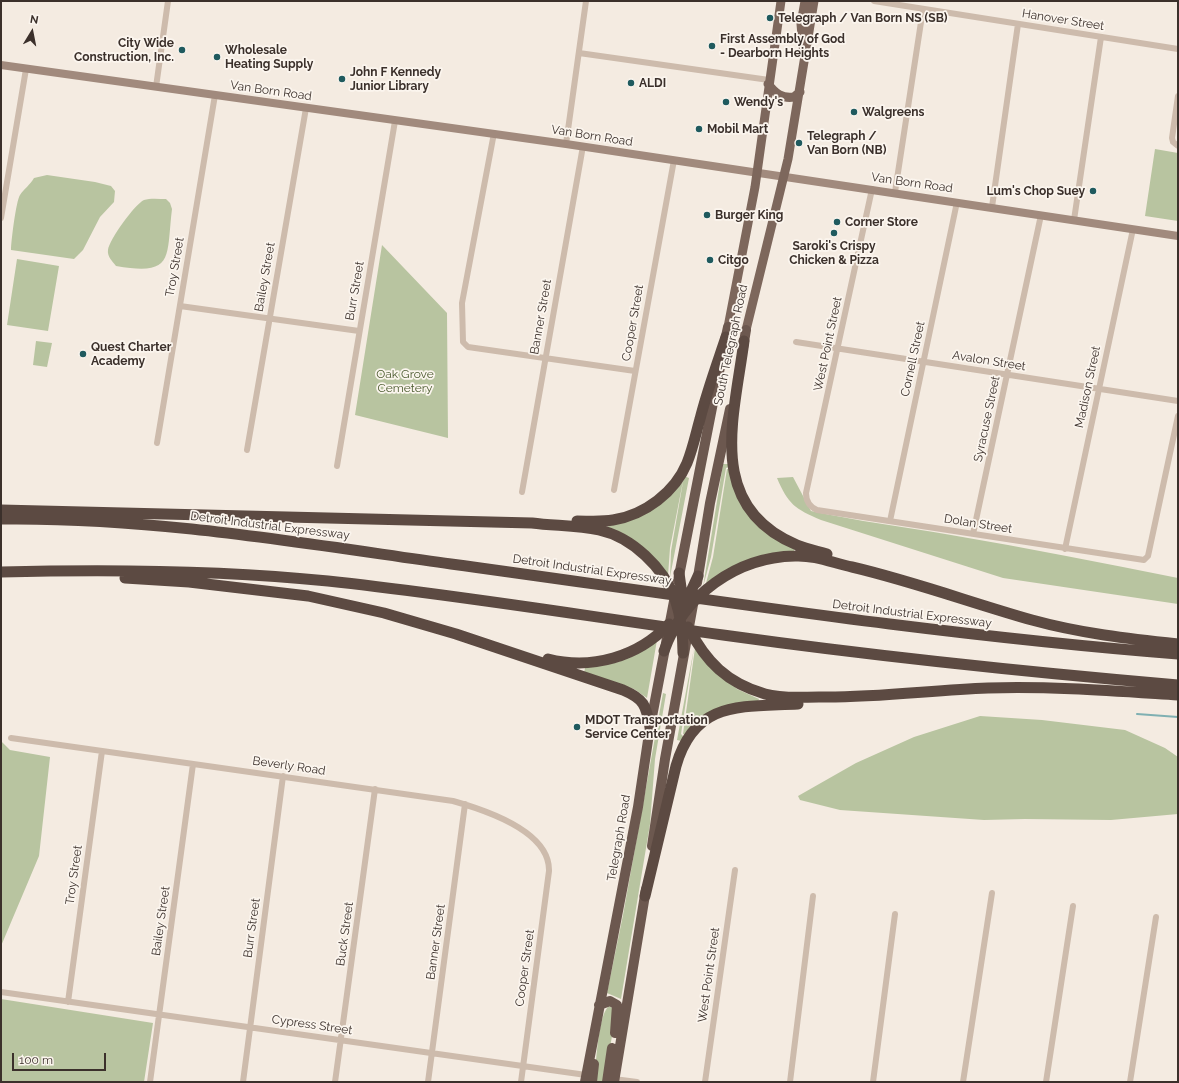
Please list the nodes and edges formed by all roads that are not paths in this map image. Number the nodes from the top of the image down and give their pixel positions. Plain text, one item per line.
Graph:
1 (168, 1) edge
2 (586, 1) edge
3 (781, 1) edge
4 (804, 1) edge
5 (814, 1) edge
6 (874, 1) edge
7 (923, 9) junction
8 (1018, 24) junction
9 (1101, 37) junction
10 (1178, 49) edge
11 (579, 53) junction
12 (1, 65) edge
13 (804, 66) junction
14 (26, 69) junction
15 (769, 82) junction
16 (156, 87) junction
17 (800, 92) junction
18 (215, 95) junction
19 (1178, 96) edge
20 (306, 108) junction
21 (395, 121) junction
22 (494, 134) junction
23 (566, 144) junction
24 (583, 146) junction
25 (1178, 146) edge
26 (674, 160) junction
27 (757, 173) junction
28 (784, 177) junction
29 (872, 189) junction
30 (895, 192) junction
31 (957, 202) junction
32 (992, 207) junction
33 (1041, 215) junction
34 (1, 218) edge
35 (1074, 220) junction
36 (1133, 229) junction
37 (1178, 236) edge
38 (180, 306) junction
39 (268, 319) junction
40 (359, 331) junction
41 (727, 332) junction
42 (745, 336) junction
43 (796, 342) dead end
44 (839, 348) junction
45 (545, 358) junction
46 (923, 362) junction
47 (635, 371) junction
48 (1008, 375) junction
49 (1099, 389) junction
50 (1178, 401) edge
51 (1178, 416) edge
52 (157, 443) dead end
53 (247, 450) dead end
54 (337, 466) dead end
55 (614, 490) dead end
56 (522, 492) dead end
57 (808, 503) joint
58 (1, 510) edge
59 (1, 519) edge
60 (890, 521) junction
61 (532, 523) junction
62 (973, 534) junction
63 (1065, 549) junction
64 (37, 571) junction
65 (870, 571) junction
66 (1, 572) edge
67 (679, 573) junction
68 (698, 576) junction
69 (675, 598) junction
70 (694, 600) junction
71 (682, 612) junction
72 (669, 624) junction
73 (688, 628) junction
74 (1178, 644) edge
75 (664, 651) junction
76 (518, 654) junction
77 (683, 654) junction
78 (1178, 654) edge
79 (1178, 685) edge
80 (1178, 695) edge
81 (841, 697) junction
82 (650, 728) junction
83 (11, 738) dead end
84 (102, 751) junction
85 (193, 764) junction
86 (283, 776) junction
87 (375, 789) junction
88 (465, 804) junction
89 (547, 856) joint
90 (735, 870) dead end
91 (992, 893) dead end
92 (645, 896) junction
93 (813, 896) dead end
94 (1073, 906) dead end
95 (896, 914) dead end
96 (1156, 917) dead end
97 (1, 992) edge
98 (68, 1002) junction
99 (599, 1005) junction
100 (159, 1015) junction
101 (250, 1028) junction
102 (341, 1041) junction
103 (432, 1053) junction
104 (523, 1066) junction
105 (588, 1080) edge
106 (612, 1081) edge
107 (150, 1082) edge
108 (243, 1082) edge
109 (335, 1082) edge
110 (428, 1082) edge
111 (521, 1082) edge
112 (637, 1082) edge
113 (705, 1082) edge
114 (790, 1082) edge
115 (873, 1082) edge
116 (963, 1082) edge
117 (1046, 1082) edge
118 (1130, 1082) edge

1 - 16 street
2 - 11 street
3 - 15 main road, South Telegraph Road
4 - 13 main road
5 - 13 main road, South Telegraph Road
6 - 7 street, Hanover Street
7 - 8 street, Hanover Street
7 - 30 street
8 - 9 street, Hanover Street
8 - 32 street
9 - 10 street, Hanover Street
9 - 35 street
11 - 15 street
11 - 23 street
12 - 14 main road, Van Born Road
13 - 17 main road, South Telegraph Road
14 - 16 main road, Van Born Road
14 - 34 street
15 - 17 main road
15 - 27 main road, South Telegraph Road
16 - 18 main road, Van Born Road
17 - 28 main road, South Telegraph Road
18 - 20 main road, Van Born Road
18 - 38 street, Troy Street
19 - 25 street
20 - 21 main road, Van Born Road
20 - 39 street, Bailey Street
21 - 22 main road, Van Born Road
21 - 40 street, Burr Street
22 - 23 main road, Van Born Road
22 - 45 street
23 - 24 main road, Van Born Road
24 - 26 main road, Van Born Road
24 - 45 street, Banner Street
26 - 27 main road, Van Born Road
26 - 47 street, Cooper Street
27 - 28 main road, Van Born Road
27 - 41 main road, South Telegraph Road
28 - 29 main road, Van Born Road
28 - 42 main road, South Telegraph Road
29 - 30 main road, Van Born Road
29 - 44 street, West Point Street
30 - 31 main road, Van Born Road
31 - 32 main road, Van Born Road
31 - 46 street, Cornell Street
32 - 33 main road, Van Born Road
33 - 35 main road, Van Born Road
33 - 48 street, Syracuse Street
35 - 36 main road, Van Born Road
36 - 37 main road, Van Born Road
36 - 49 street, Madison Street
38 - 39 street
38 - 52 street, Troy Street
39 - 40 street
39 - 53 street, Bailey Street
40 - 54 street, Burr Street
41 - 61 highway
41 - 67 highway, South Telegraph Road
42 - 65 highway
42 - 68 highway, South Telegraph Road
43 - 44 street, Avalon Street
44 - 46 street, Avalon Street
44 - 57 street, West Point Street
45 - 47 street
45 - 56 street, Banner Street
46 - 48 street, Avalon Street
46 - 60 street, Cornell Street
47 - 55 street, Cooper Street
48 - 49 street, Avalon Street
48 - 62 street, Syracuse Street
49 - 50 street, Avalon Street
49 - 63 street, Madison Street
51 - 63 street, Dolan Street
57 - 60 street, Dolan Street
58 - 61 highway
59 - 78 highway, Detroit Industrial Expressway
60 - 62 street, Dolan Street
61 - 69 highway
62 - 63 street, Dolan Street
64 - 66 highway
64 - 76 highway
64 - 79 highway
65 - 70 highway
65 - 74 highway
67 - 69 highway, South Telegraph Road
67 - 71 highway
68 - 70 highway, South Telegraph Road
68 - 71 highway
69 - 71 highway
69 - 72 highway, Telegraph Road
70 - 71 highway
70 - 73 highway
71 - 72 highway
71 - 73 highway
71 - 75 highway
71 - 77 highway
72 - 75 highway, Telegraph Road
72 - 76 highway
73 - 77 highway
73 - 81 highway
75 - 82 highway, Telegraph Road
76 - 82 highway
77 - 92 highway
80 - 81 highway
81 - 92 highway
82 - 99 highway, Telegraph Road
83 - 84 street, Beverly Road
84 - 85 street, Beverly Road
84 - 98 street, Troy Street
85 - 86 street, Beverly Road
85 - 100 street, Bailey Street
86 - 87 street, Beverly Road
86 - 101 street, Burr Street
87 - 88 street, Beverly Road
87 - 102 street, Buck Street
88 - 89 street, Beverly Road
88 - 103 street, Banner Street
89 - 104 street, Cooper Street
90 - 113 street, West Point Street
91 - 116 street
92 - 106 highway
93 - 114 street
94 - 117 street
95 - 115 street
96 - 118 street
97 - 98 street, Cypress Street
98 - 100 street, Cypress Street
99 - 105 highway, Telegraph Road
99 - 106 highway
100 - 101 street, Cypress Street
100 - 107 street, Bailey Street
101 - 102 street, Cypress Street
101 - 108 street, Burr Street
102 - 103 street, Cypress Street
102 - 109 street, Buck Street
103 - 104 street, Cypress Street
103 - 110 street, Banner Street
104 - 105 street, Cypress Street
104 - 111 street, Cooper Street
106 - 112 street

